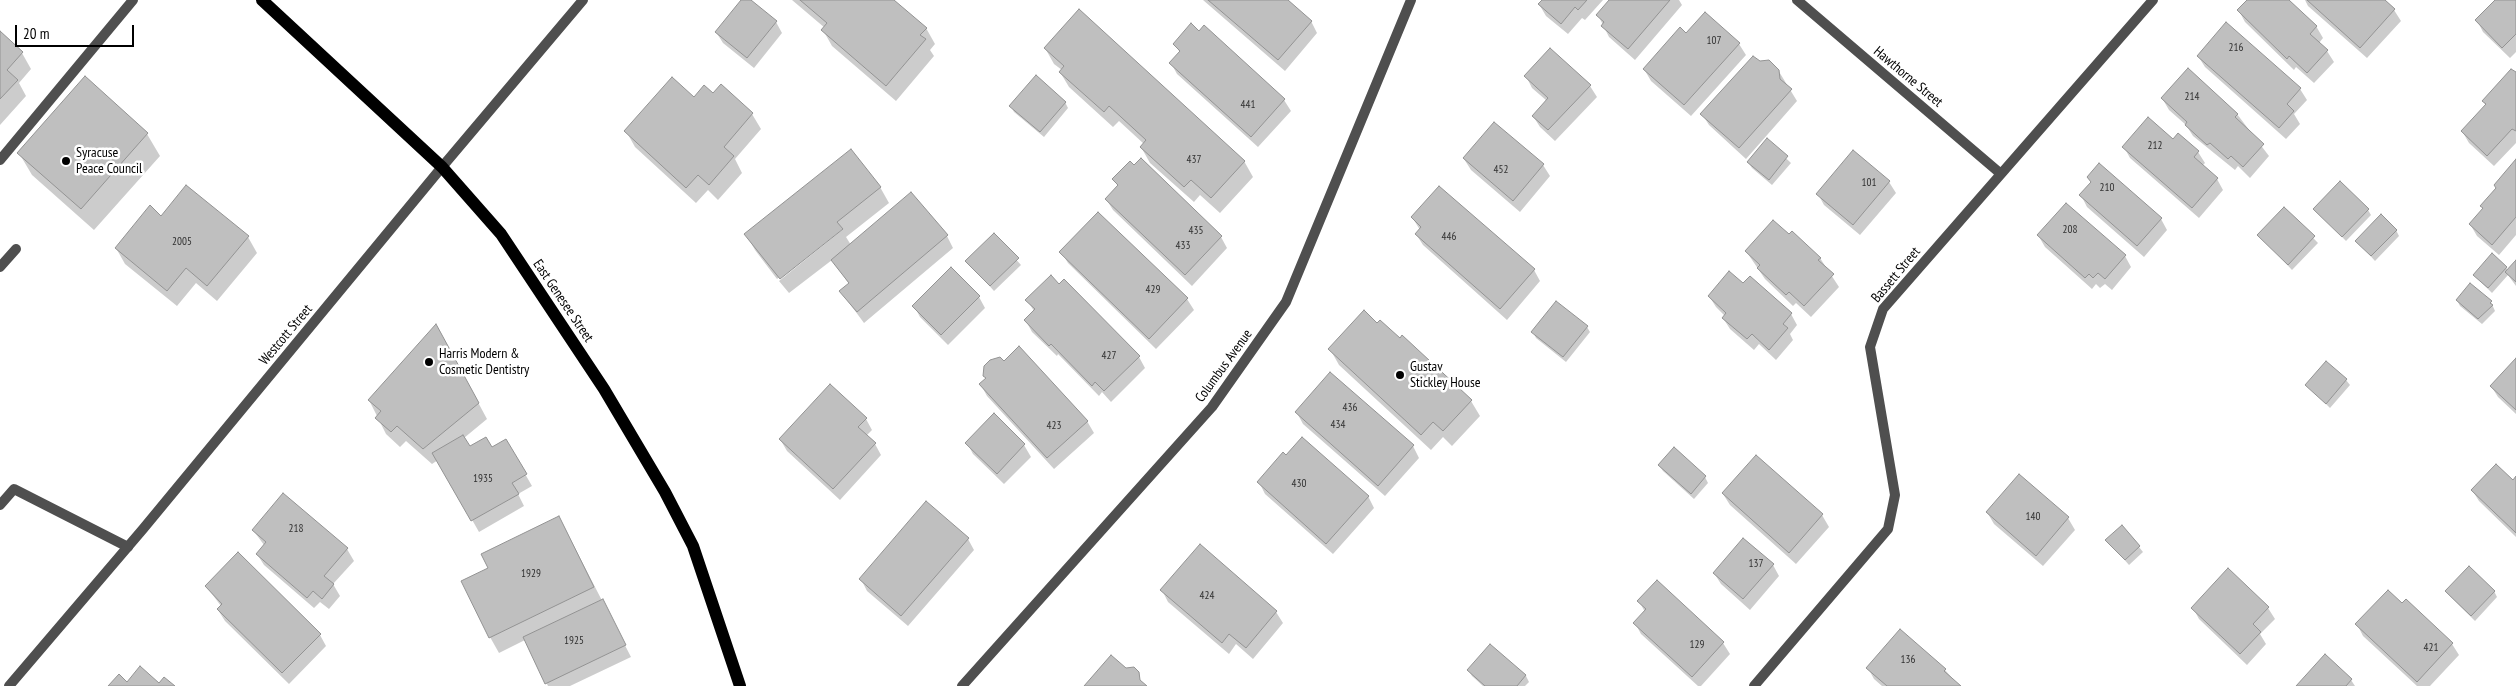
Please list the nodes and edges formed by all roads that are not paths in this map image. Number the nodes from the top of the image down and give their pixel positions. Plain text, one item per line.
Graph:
1 (133, 0) edge
2 (262, 0) edge
3 (584, 0) edge
4 (1411, 0) edge
5 (1797, 0) edge
6 (2153, 0) edge
7 (0, 160) edge
8 (442, 167) junction
9 (2001, 174) junction
10 (16, 249) dead end
11 (0, 267) edge
12 (0, 505) edge
13 (128, 547) junction
14 (9, 686) edge
15 (740, 686) edge
16 (962, 686) edge
17 (1754, 686) edge

1 - 7 street
2 - 8 main road, East Genesee Street
3 - 8 street, Westcott Street
4 - 16 street, Columbus Avenue
5 - 9 street, Hawthorne Street
6 - 9 street, Bassett Street
8 - 13 street, Westcott Street
8 - 15 main road, East Genesee Street
9 - 17 street, Bassett Street
10 - 11 street
12 - 13 street
13 - 14 street, Westcott Street

